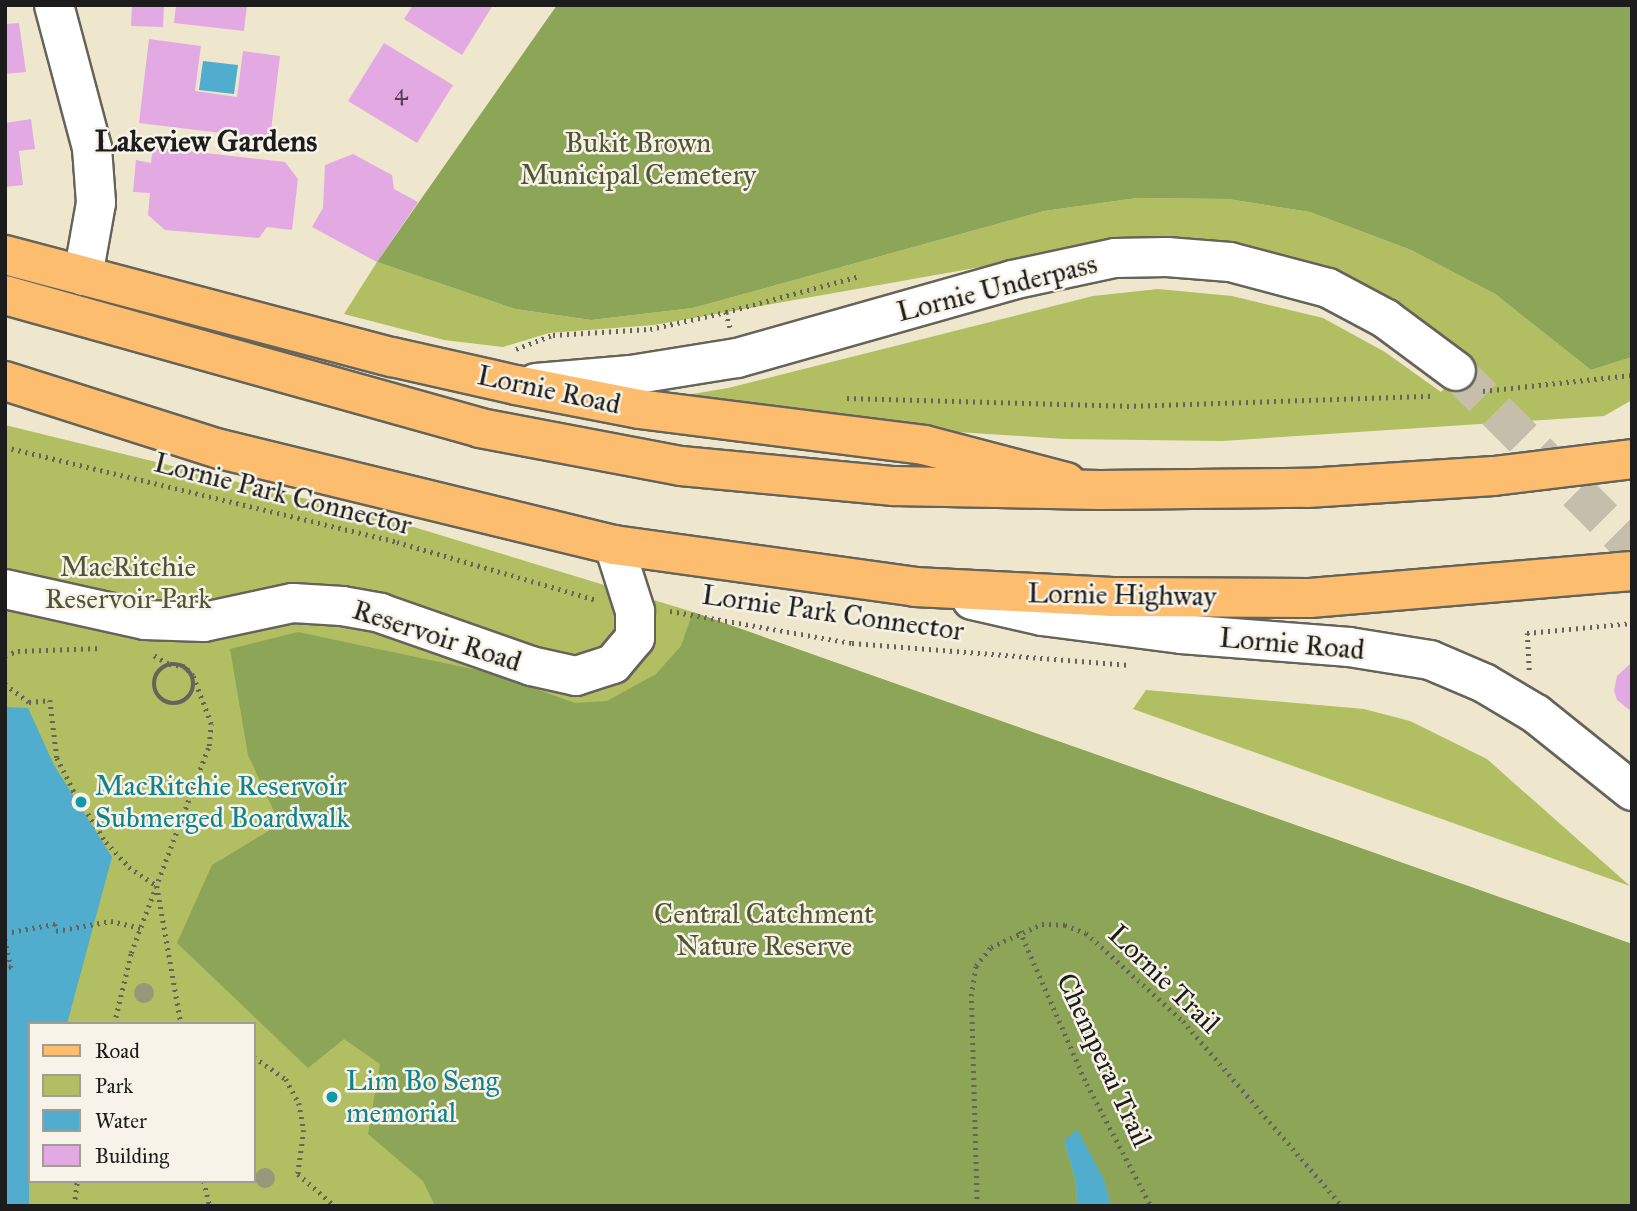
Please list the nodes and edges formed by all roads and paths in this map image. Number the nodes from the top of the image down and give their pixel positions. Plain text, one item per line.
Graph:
1 (54, 5) edge
2 (5, 255) edge
3 (83, 276) junction
4 (859, 276) dead end
5 (5, 295) edge
6 (726, 313) dead end
7 (1456, 371) tunnel mouth
8 (5, 381) edge
9 (516, 385) junction
10 (5, 401) edge
11 (5, 447) edge
12 (220, 449) junction
13 (1632, 459) edge
14 (1100, 490) junction
15 (614, 545) junction
16 (1632, 571) edge
17 (915, 587) junction
18 (5, 589) edge
19 (635, 611) junction
20 (145, 620) junction
21 (1632, 623) edge
22 (107, 648) dead end
23 (5, 655) edge
24 (168, 664) junction
25 (1134, 665) dead end
26 (1529, 680) dead end
27 (5, 684) edge
28 (194, 689) junction
29 (1632, 791) edge
30 (157, 886) junction
31 (141, 928) junction
32 (1020, 931) junction
33 (5, 933) edge
34 (5, 939) edge
35 (5, 968) edge
36 (115, 1022) edge
37 (181, 1022) edge
38 (256, 1058) edge
39 (77, 1183) edge
40 (204, 1183) edge
41 (74, 1206) edge
42 (210, 1206) edge
43 (335, 1206) edge
44 (977, 1206) edge
45 (1152, 1206) edge
46 (1342, 1206) edge

1 - 3 street
2 - 3 main road, Lornie Road
3 - 9 main road, Lornie Road
4 - 6 path
5 - 14 main road, Lornie Road
7 - 9 street, Lornie Underpass
8 - 12 main road
9 - 14 main road, Lornie Road
10 - 12 main road
11 - 19 path, Lornie Park Connector
12 - 15 main road
13 - 14 main road
15 - 17 main road, Lornie Highway
15 - 19 street, Reservoir Road
16 - 17 main road, Lornie Highway
17 - 29 street, Lornie Road
18 - 20 street, Reservoir Road
19 - 20 street, Reservoir Road
19 - 25 path, Lornie Park Connector
20 - 24 path
21 - 26 path
22 - 23 path
24 - 28 path
24 - 28 path
27 - 30 path
28 - 30 path
30 - 31 path
30 - 37 path
31 - 33 path
31 - 36 path
32 - 44 path, Lornie Trail
32 - 45 path, Chemperai Trail
32 - 46 path, Lornie Trail
34 - 35 path
38 - 43 path
39 - 41 path
40 - 42 path

